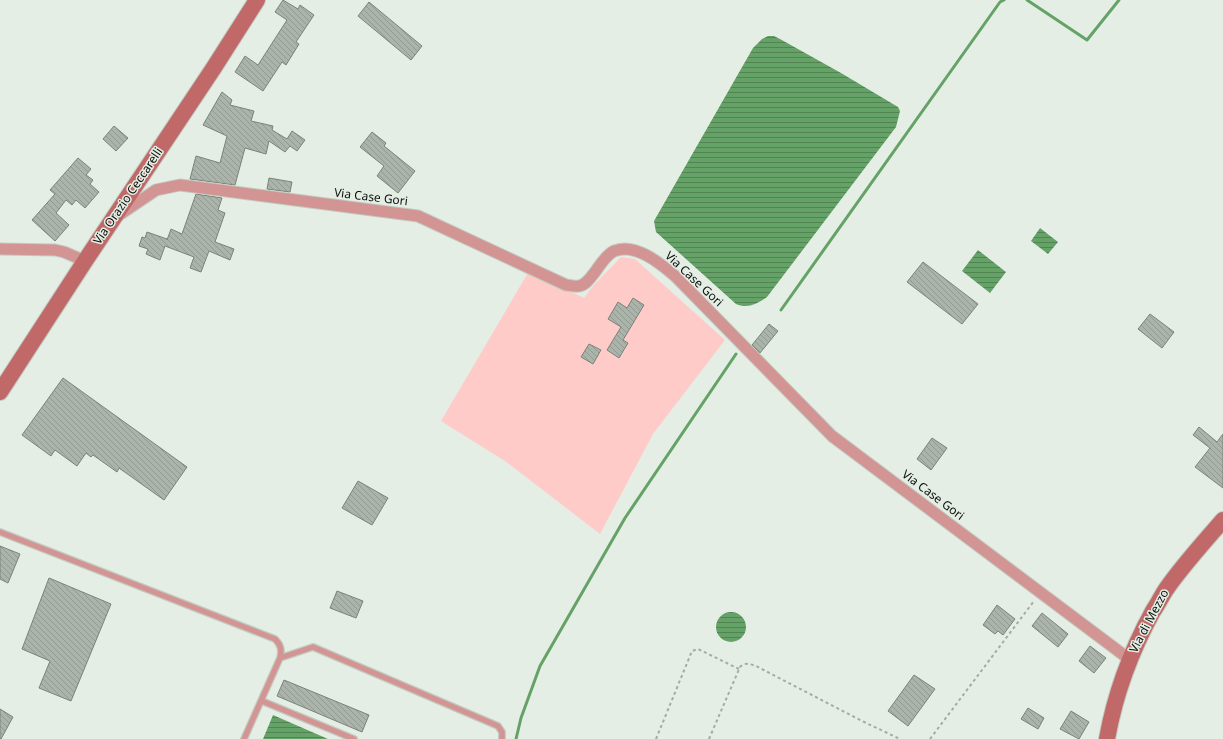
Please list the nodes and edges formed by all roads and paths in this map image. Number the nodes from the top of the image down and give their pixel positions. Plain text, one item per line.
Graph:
1 (257, 0) edge
2 (113, 218) junction
3 (0, 249) edge
4 (85, 261) junction
5 (0, 392) edge
6 (1223, 520) edge
7 (0, 532) edge
8 (1041, 592) junction
9 (280, 658) junction
10 (1129, 659) junction
11 (738, 669) junction
12 (262, 700) junction
13 (244, 739) edge
14 (354, 739) edge
15 (502, 739) edge
16 (656, 739) edge
17 (709, 739) edge
18 (900, 739) edge
19 (930, 739) edge
20 (1107, 739) edge

1 - 2 street, Via Orazio Ceccarelli
2 - 4 street, Via Orazio Ceccarelli
2 - 8 street, Via Case Gori
3 - 4 street
4 - 5 street, Via Orazio Ceccarelli
6 - 10 street, Via di Mezzo
7 - 9 lane
8 - 10 street, Via Case Gori
8 - 19 path
9 - 12 lane
9 - 15 lane
10 - 20 street, Via di Mezzo
11 - 16 path
11 - 17 path
11 - 18 path
12 - 13 lane
12 - 14 lane

